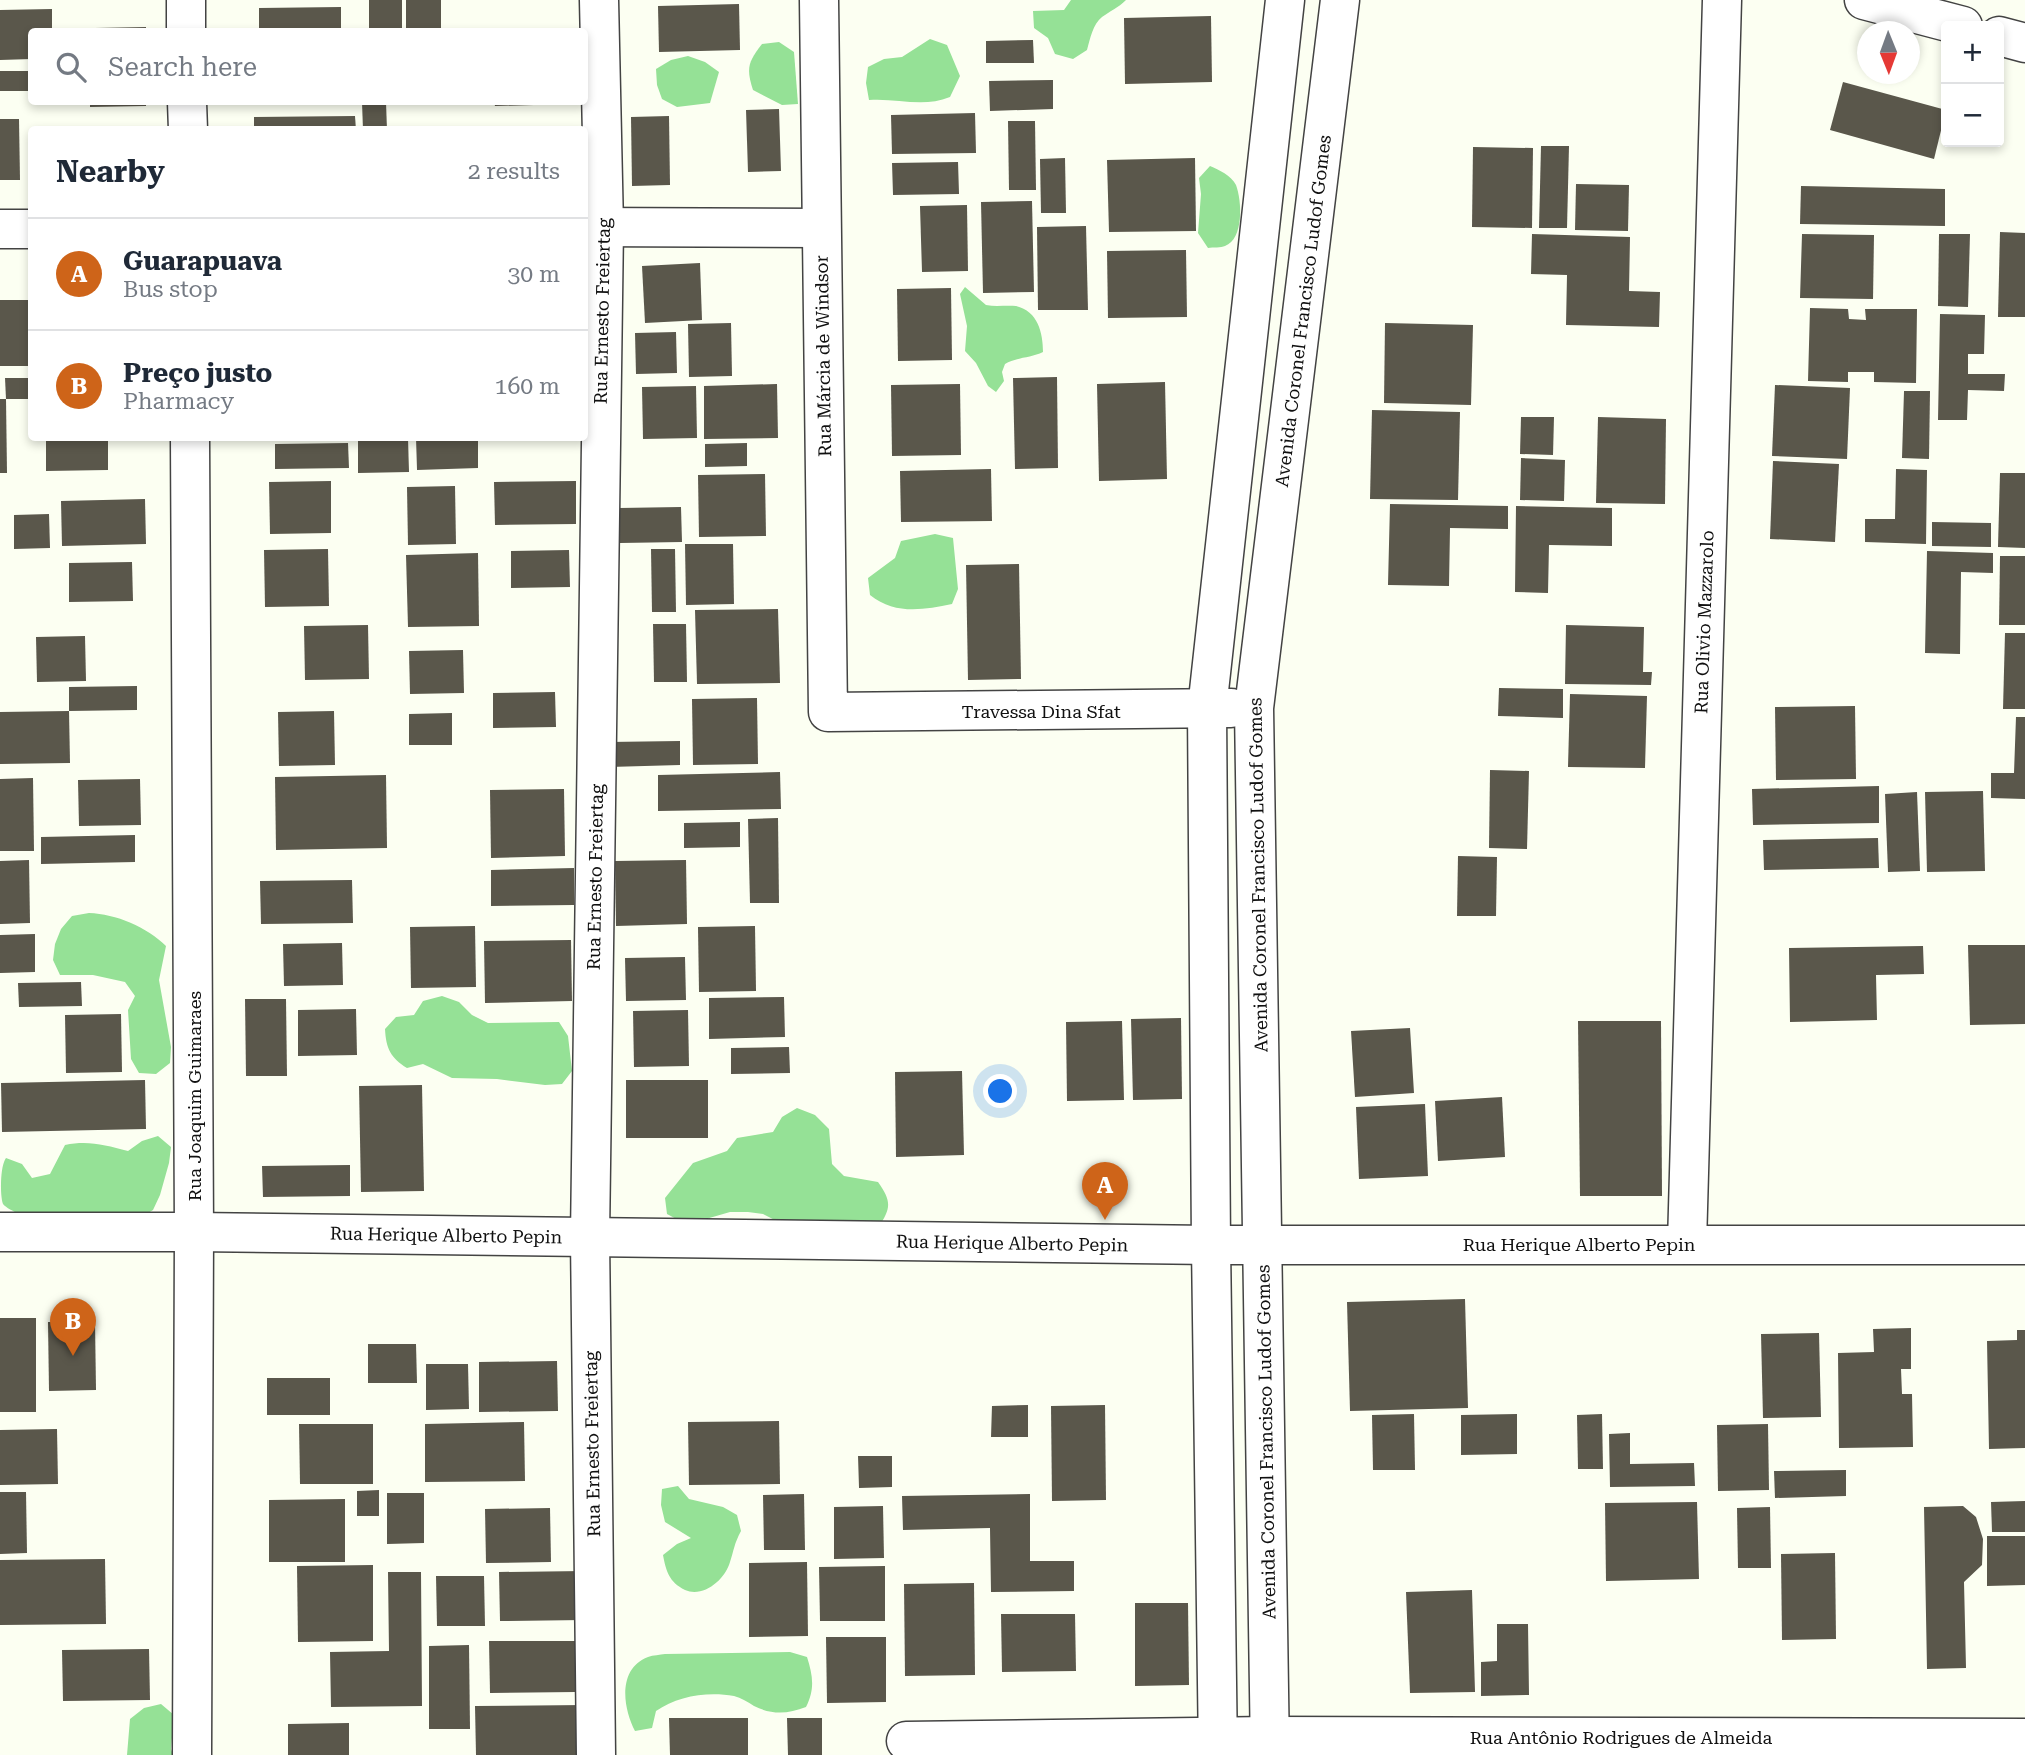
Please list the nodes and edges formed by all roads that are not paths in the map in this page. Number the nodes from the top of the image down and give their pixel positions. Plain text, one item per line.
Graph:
1 (186, 0) edge
2 (599, 0) edge
3 (818, 0) edge
4 (1285, 0) edge
5 (1340, 0) edge
6 (1722, 0) edge
7 (1864, 0) edge
8 (1944, 21) edge
9 (186, 28) edge
10 (2004, 37) edge
11 (2025, 43) edge
12 (187, 105) edge
13 (188, 126) edge
14 (594, 227) edge
15 (821, 228) junction
16 (0, 229) edge
17 (28, 229) edge
18 (190, 441) edge
19 (1254, 708) junction
20 (1207, 709) junction
21 (828, 712) joint
22 (0, 1232) edge
23 (194, 1232) junction
24 (590, 1237) junction
25 (1687, 1244) junction
26 (1211, 1245) junction
27 (1263, 1245) junction
28 (2025, 1245) edge
29 (2025, 1738) edge
30 (906, 1741) dead end
31 (1270, 1745) edge
32 (1218, 1746) edge
33 (192, 1755) edge
34 (596, 1755) edge

1 - 9 street
2 - 14 street, Rua Ernesto Freiertag
3 - 15 street, Rua Márcia de Windsor
4 - 20 street
5 - 19 street, Avenida Coronel Francisco Ludof Gomes
6 - 25 street, Rua Olivio Mazzarolo
7 - 8 street
10 - 11 street
12 - 13 street
14 - 15 street
14 - 24 street, Rua Ernesto Freiertag
15 - 21 street, Rua Márcia de Windsor
16 - 17 street
18 - 23 street, Rua Joaquim Guimaraes
19 - 20 street, Travessa Dina Sfat
19 - 27 street, Avenida Coronel Francisco Ludof Gomes
20 - 21 street, Travessa Dina Sfat
20 - 26 street
22 - 23 street, Rua Herique Alberto Pepin
23 - 24 street, Rua Herique Alberto Pepin
23 - 33 street, Rua Joaquim Guimaraes
24 - 26 street, Rua Herique Alberto Pepin
24 - 34 street, Rua Ernesto Freiertag
25 - 27 street, Rua Herique Alberto Pepin
25 - 28 street, Rua Herique Alberto Pepin
26 - 27 street, Rua Herique Alberto Pepin
26 - 32 street
27 - 31 street, Avenida Coronel Francisco Ludof Gomes
29 - 31 street, Rua Antônio Rodrigues de Almeida
30 - 32 street, Rua Antônio Rodrigues de Almeida
31 - 32 street, Rua Antônio Rodrigues de Almeida

